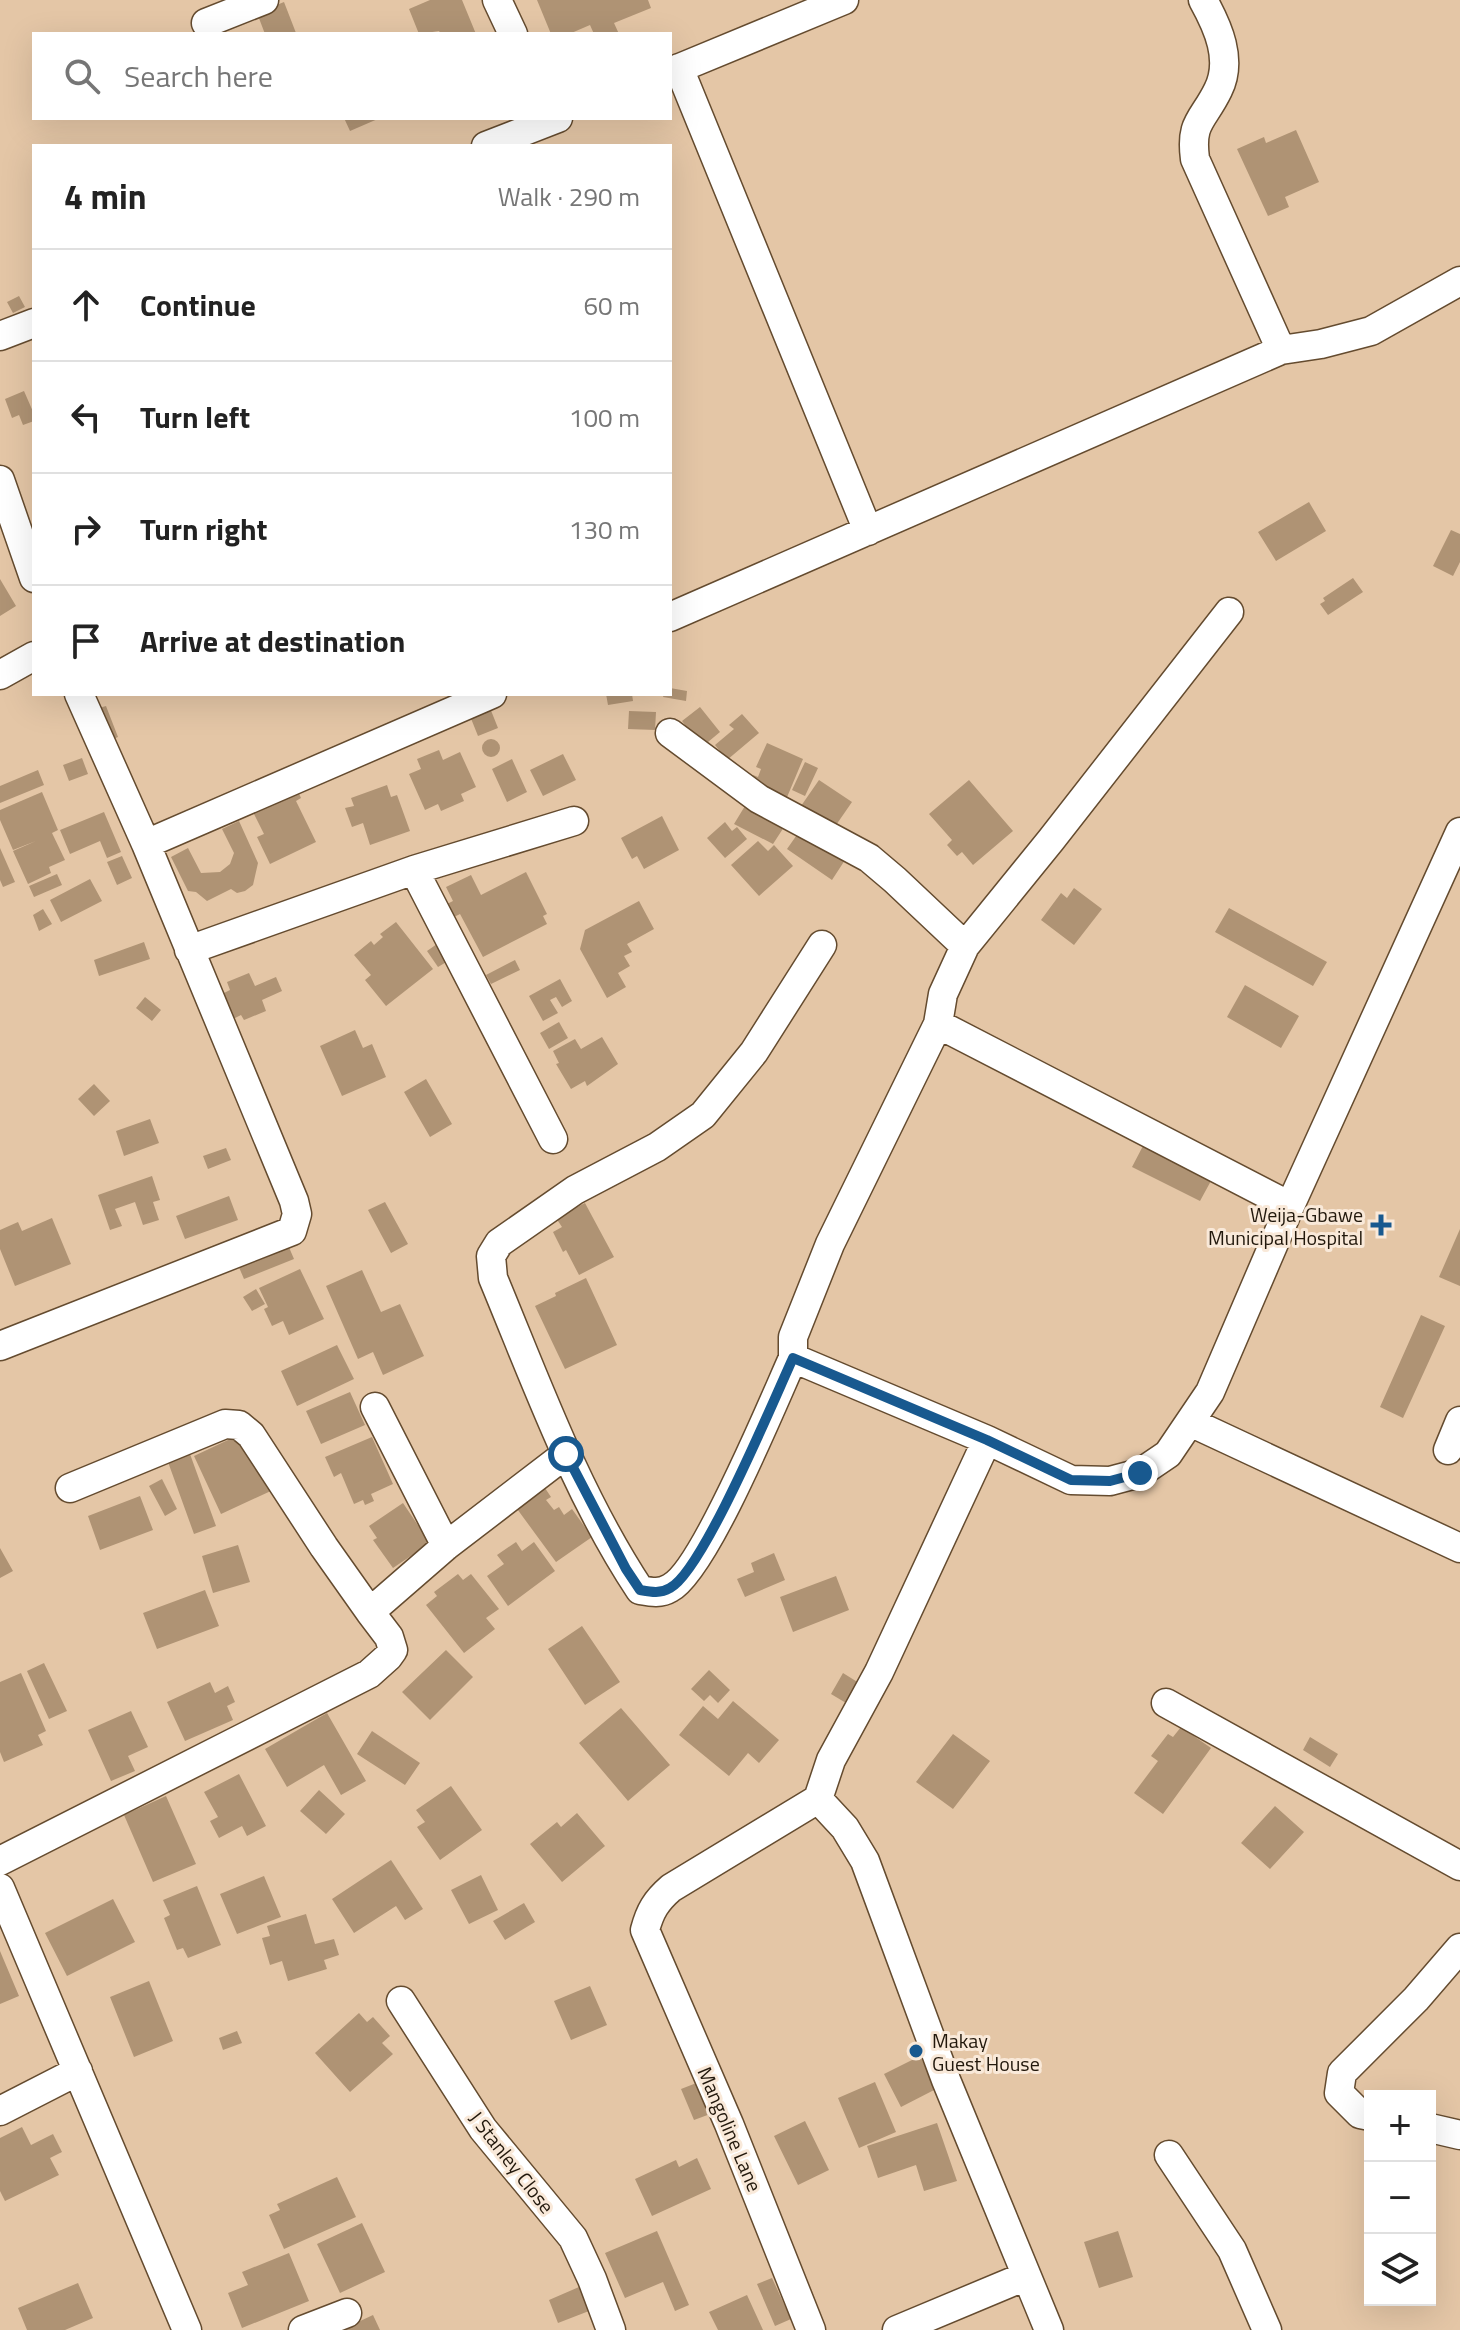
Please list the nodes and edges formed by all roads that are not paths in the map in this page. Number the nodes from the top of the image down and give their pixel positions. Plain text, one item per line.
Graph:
1 (264, 0) edge
2 (497, 0) edge
3 (844, 0) edge
4 (1203, 0) edge
5 (206, 23) dead end
6 (512, 32) edge
7 (675, 70) edge
8 (551, 120) edge
9 (491, 144) edge
10 (1460, 281) edge
11 (32, 324) edge
12 (0, 336) edge
13 (1281, 350) junction
14 (0, 480) edge
15 (868, 531) junction
16 (32, 572) edge
17 (1229, 612) dead end
18 (672, 616) edge
19 (32, 657) edge
20 (0, 675) edge
21 (80, 696) edge
22 (487, 696) edge
23 (670, 733) dead end
24 (574, 821) dead end
25 (1460, 832) edge
26 (146, 844) junction
27 (414, 870) junction
28 (822, 945) dead end
29 (965, 946) junction
30 (189, 950) junction
31 (938, 1024) junction
32 (553, 1139) dead end
33 (1290, 1206) junction
34 (0, 1346) edge
35 (793, 1358) junction
36 (375, 1407) dead end
37 (1460, 1421) edge
38 (1190, 1422) junction
39 (987, 1440) junction
40 (1448, 1450) dead end
41 (566, 1454) junction
42 (70, 1488) dead end
43 (446, 1546) junction
44 (1460, 1548) edge
45 (370, 1612) junction
46 (1166, 1703) dead end
47 (818, 1799) junction
48 (0, 1861) edge
49 (1460, 1866) edge
50 (0, 1888) edge
51 (1460, 1948) edge
52 (401, 2001) dead end
53 (78, 2071) junction
54 (0, 2111) edge
55 (1364, 2115) edge
56 (1436, 2129) edge
57 (1460, 2135) edge
58 (1169, 2155) dead end
59 (1026, 2276) junction
60 (347, 2313) dead end
61 (187, 2330) edge
62 (303, 2330) edge
63 (611, 2330) edge
64 (811, 2330) edge
65 (897, 2330) edge
66 (1049, 2330) edge
67 (1267, 2330) edge

1 - 5 street
2 - 6 street
3 - 7 street
4 - 13 street
7 - 15 street
8 - 9 street
10 - 13 street
11 - 12 street
13 - 15 street
14 - 16 street
15 - 18 street
17 - 29 street
19 - 20 street
21 - 26 street
22 - 26 street
23 - 29 street
24 - 27 street
25 - 33 street
26 - 30 street
27 - 30 street
27 - 32 street
28 - 41 street
29 - 31 street
30 - 34 street
31 - 33 street
31 - 35 street
33 - 38 street
35 - 39 street
35 - 41 street
36 - 43 street
37 - 40 street
38 - 39 street
38 - 44 street
39 - 47 street
41 - 43 street
42 - 45 street
43 - 45 street
45 - 48 street
46 - 49 street
47 - 59 street
47 - 64 street, Mangoline Lane
50 - 53 street
51 - 55 street
52 - 63 street, J Stanley Close
53 - 54 street
53 - 61 street
56 - 57 street
58 - 67 street
59 - 65 street
59 - 66 street
60 - 62 street

